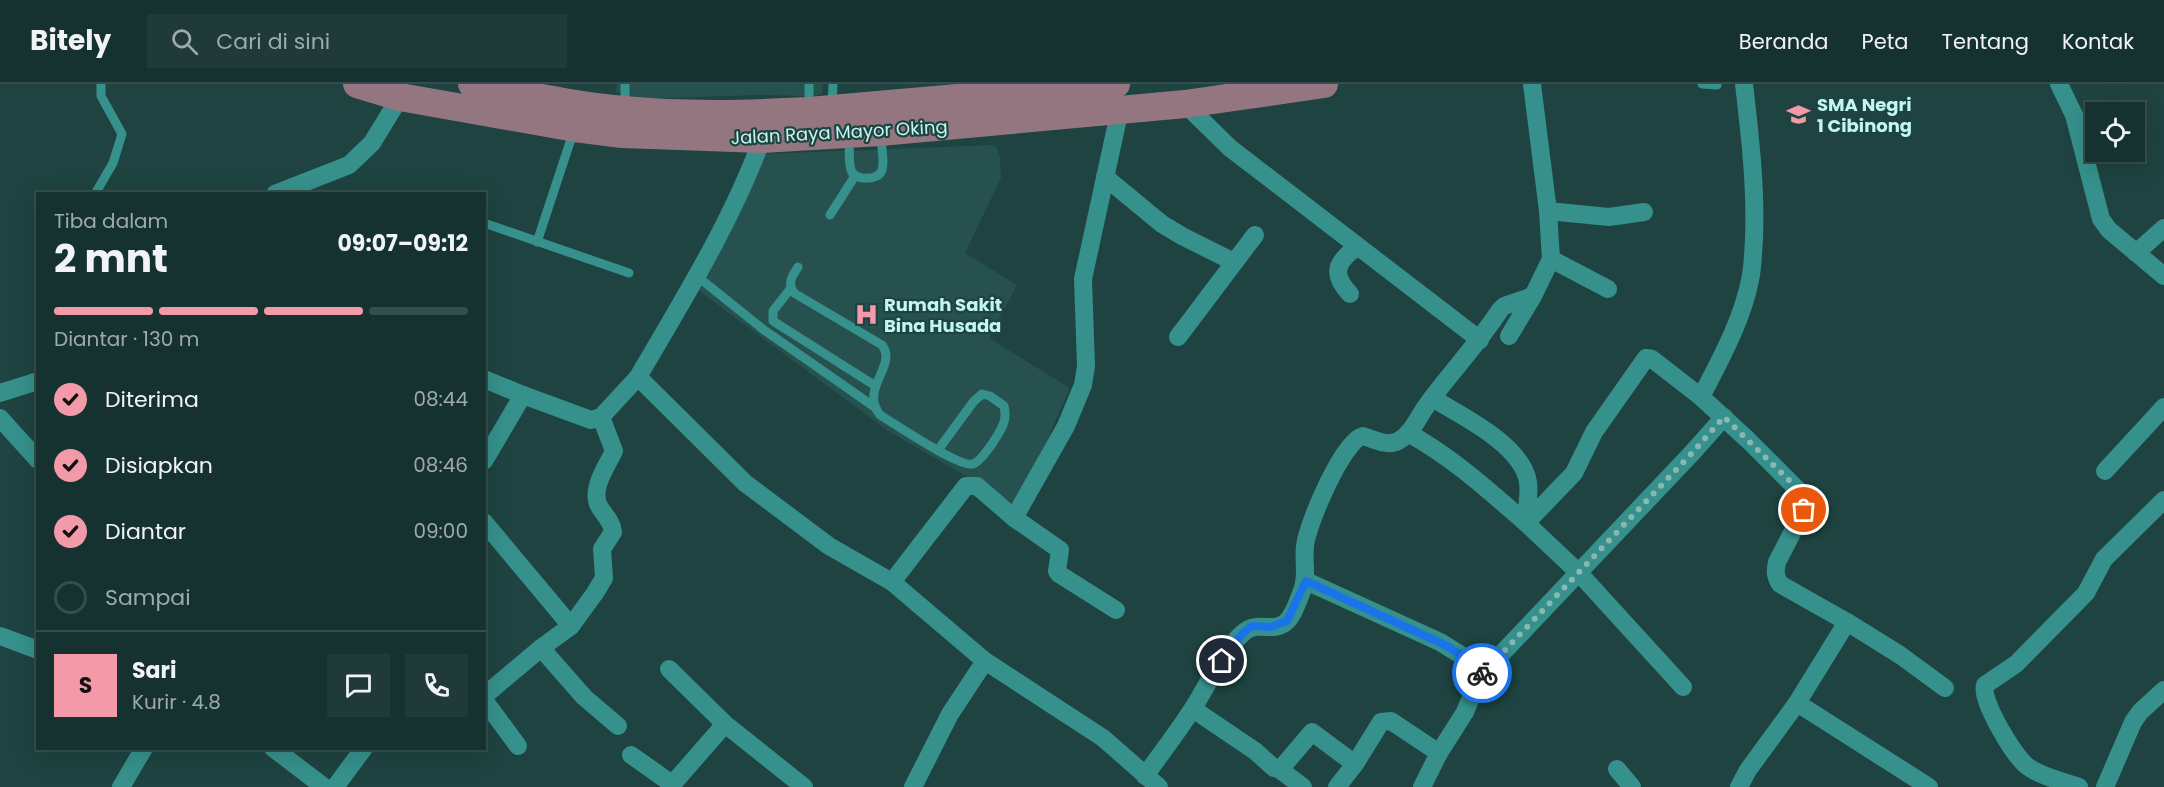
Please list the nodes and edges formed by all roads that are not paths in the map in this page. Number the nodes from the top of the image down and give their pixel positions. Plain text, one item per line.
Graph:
1 (101, 84) edge
2 (357, 84) edge
3 (472, 84) edge
4 (1324, 84) edge
5 (1532, 84) edge
6 (1702, 84) edge
7 (1744, 84) edge
8 (2059, 84) edge
9 (1717, 85) edge
10 (1000, 89) edge
11 (1074, 94) edge
12 (400, 97) junction
13 (625, 97) edge
14 (821, 97) edge
15 (1118, 97) edge
16 (1185, 104) junction
17 (575, 128) junction
18 (880, 132) junction
19 (849, 134) junction
20 (762, 140) junction
21 (855, 176) junction
22 (1105, 177) junction
23 (96, 192) edge
24 (280, 192) edge
25 (1548, 212) junction
26 (1644, 212) dead end
27 (830, 215) dead end
28 (486, 225) edge
29 (2164, 228) edge
30 (1255, 235) dead end
31 (537, 242) junction
32 (1357, 247) junction
33 (2136, 253) junction
34 (1551, 259) junction
35 (1234, 262) junction
36 (798, 267) dead end
37 (629, 273) dead end
38 (2164, 276) edge
39 (698, 277) junction
40 (791, 288) junction
41 (1608, 289) dead end
42 (1350, 294) dead end
43 (1533, 296) junction
44 (1509, 336) dead end
45 (1178, 337) dead end
46 (1480, 340) junction
47 (638, 376) junction
48 (486, 380) edge
49 (36, 382) edge
50 (874, 385) junction
51 (0, 393) edge
52 (522, 395) junction
53 (1701, 397) junction
54 (1432, 398) junction
55 (2164, 407) edge
56 (876, 408) junction
57 (601, 417) junction
58 (1724, 417) junction
59 (0, 418) edge
60 (1408, 433) junction
61 (938, 450) junction
62 (36, 458) edge
63 (486, 458) edge
64 (2106, 471) dead end
65 (2164, 500) edge
66 (1014, 518) junction
67 (1526, 523) junction
68 (486, 524) edge
69 (1579, 573) junction
70 (1306, 581) junction
71 (892, 582) junction
72 (1116, 610) dead end
73 (1847, 622) junction
74 (571, 626) junction
75 (0, 636) edge
76 (541, 648) junction
77 (36, 649) edge
78 (985, 661) junction
79 (669, 669) dead end
80 (1481, 673) junction
81 (1683, 687) dead end
82 (1945, 688) dead end
83 (2164, 690) edge
84 (486, 696) edge
85 (486, 701) edge
86 (1797, 703) junction
87 (1193, 709) junction
88 (725, 724) junction
89 (618, 726) dead end
90 (518, 746) dead end
91 (143, 750) edge
92 (276, 750) edge
93 (363, 750) edge
94 (1439, 753) junction
95 (631, 755) dead end
96 (1355, 765) junction
97 (1279, 769) junction
98 (1617, 769) dead end
99 (1152, 782) edge
100 (2049, 782) edge
101 (671, 786) edge
102 (121, 787) edge
103 (324, 787) edge
104 (335, 787) edge
105 (804, 787) edge
106 (913, 787) edge
107 (1303, 787) edge
108 (1337, 787) edge
109 (1422, 787) edge
110 (1632, 787) edge
111 (1739, 787) edge
112 (1929, 787) edge
113 (2079, 787) edge
114 (2105, 787) edge

1 - 23 lane
2 - 12 main road, Jalan Raya Mayor Oking
3 - 13 main road, Jalan Raya Mayor Oking
4 - 16 main road, Jalan Raya Mayor Oking
5 - 25 street
6 - 9 lane
7 - 53 street
8 - 33 street
10 - 11 main road, Jalan Raya Mayor Oking
10 - 14 main road, Jalan Raya Mayor Oking
11 - 15 main road, Jalan Raya Mayor Oking
11 - 18 main road, Jalan Raya Mayor Oking
12 - 17 main road, Jalan Raya Mayor Oking
12 - 24 street
13 - 14 main road, Jalan Raya Mayor Oking
15 - 16 main road, Jalan Raya Mayor Oking
15 - 22 street
16 - 32 street
17 - 20 main road, Jalan Raya Mayor Oking
17 - 31 lane
18 - 19 main road, Jalan Raya Mayor Oking
18 - 21 lane
19 - 20 main road, Jalan Raya Mayor Oking
19 - 21 lane
20 - 39 street
21 - 27 lane
22 - 35 street
22 - 66 street
25 - 26 street
25 - 34 street
28 - 31 lane
29 - 33 street
30 - 35 street
31 - 37 lane
32 - 42 street
32 - 46 street
33 - 38 street
34 - 41 street
34 - 43 street
35 - 45 street
36 - 40 lane
39 - 47 street
39 - 56 lane
40 - 50 lane
40 - 50 lane
43 - 44 street
43 - 46 street
46 - 54 street
47 - 57 street
47 - 71 street
48 - 52 street
49 - 51 street
50 - 56 lane
52 - 57 street
52 - 63 street
53 - 58 street
53 - 67 street
54 - 60 street
54 - 67 street
55 - 64 street
56 - 61 lane
57 - 74 street
58 - 69 street
58 - 73 street
59 - 62 street
60 - 67 street
60 - 70 street
61 - 61 lane
65 - 100 street
66 - 71 street
66 - 72 street
67 - 69 street
68 - 74 street
69 - 80 street
69 - 81 street
70 - 80 street
70 - 87 street
71 - 78 street
73 - 82 street
73 - 86 street
74 - 76 street
75 - 77 street
76 - 84 street
76 - 89 street
78 - 99 street
78 - 106 street
79 - 88 street
80 - 94 street
83 - 114 street
85 - 90 street
86 - 111 street
86 - 112 street
87 - 97 street
87 - 99 street
88 - 101 street
88 - 105 street
91 - 102 street
92 - 103 street
93 - 104 street
94 - 96 street
94 - 109 street
95 - 101 street
96 - 97 street
96 - 108 street
97 - 107 street
98 - 110 street
100 - 113 street

